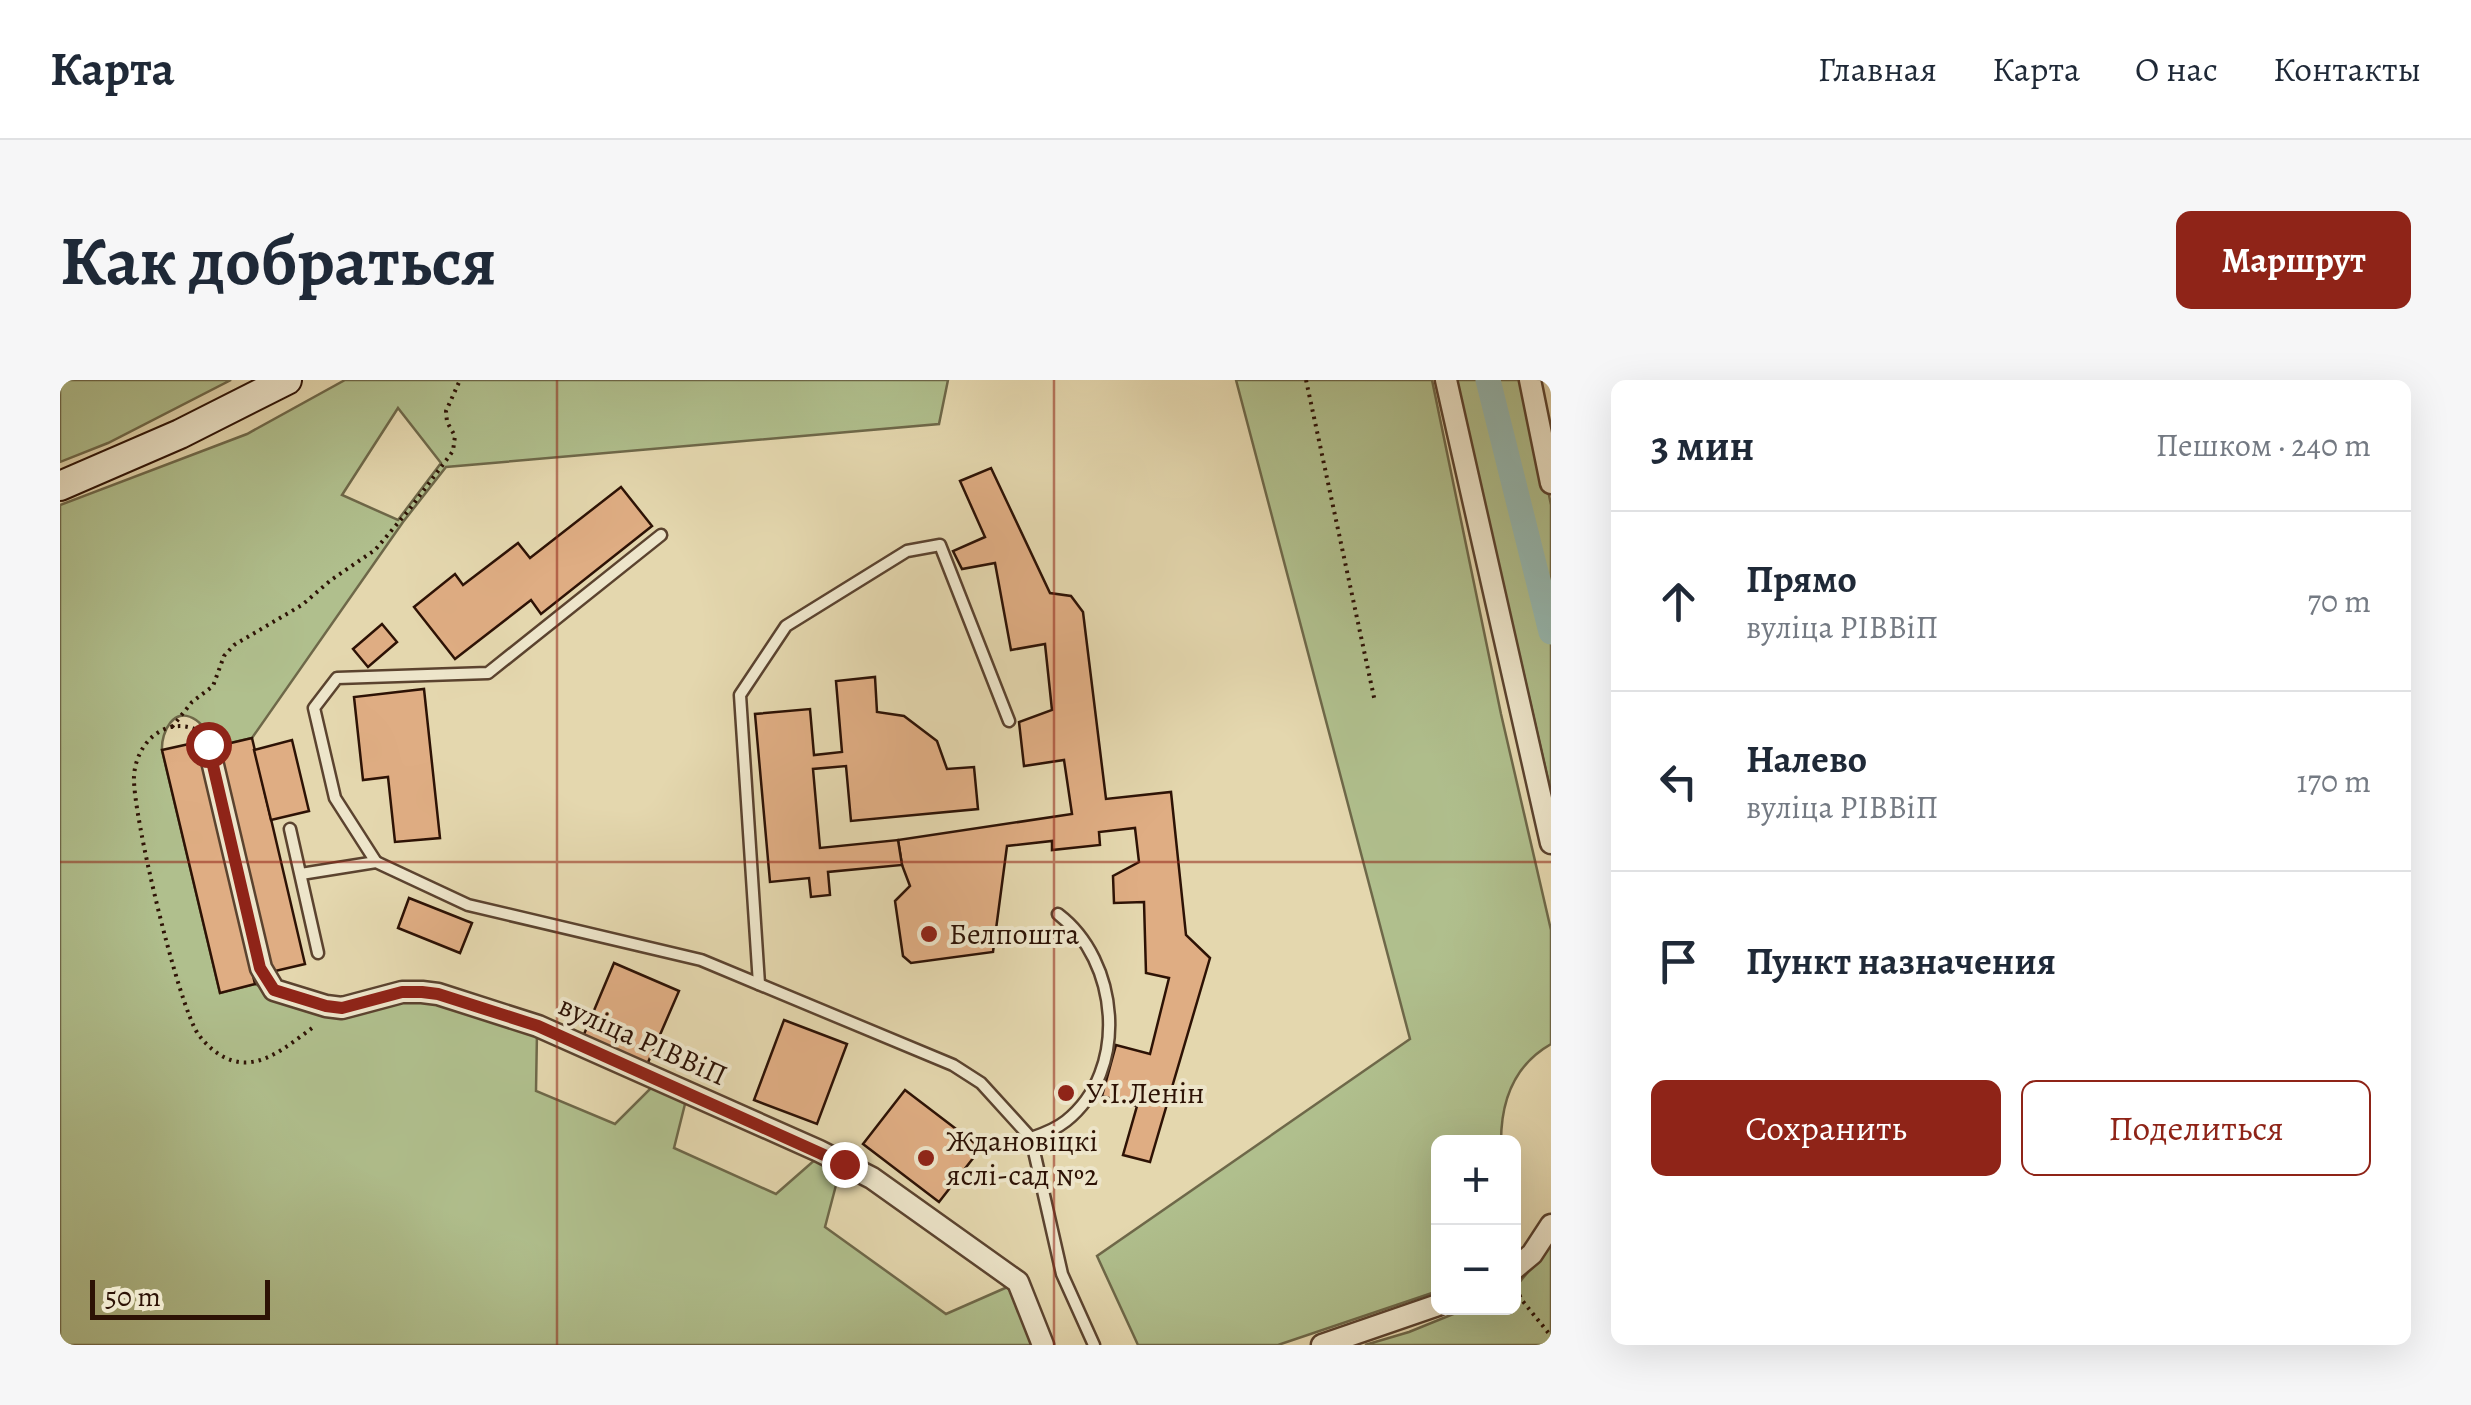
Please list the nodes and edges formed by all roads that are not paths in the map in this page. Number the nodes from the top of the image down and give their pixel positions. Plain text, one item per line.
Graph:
1 (287, 380) edge
2 (1446, 380) edge
3 (1530, 380) edge
4 (1551, 483) edge
5 (60, 486) edge
6 (662, 535) dead end
7 (1009, 721) dead end
8 (208, 744) road end
9 (290, 829) dead end
10 (1551, 843) edge
11 (376, 862) junction
12 (301, 874) junction
13 (1058, 914) dead end
14 (318, 954) dead end
15 (759, 984) junction
16 (1031, 1138) junction
17 (1551, 1225) edge
18 (1521, 1263) edge
19 (1431, 1308) edge
20 (1043, 1345) edge
21 (1094, 1345) edge
22 (1322, 1345) edge

1 - 5 main road
2 - 10 street
3 - 4 street
6 - 11 lane
7 - 15 lane
8 - 20 street, вуліца РІВВіП
9 - 12 lane
11 - 12 lane
11 - 15 lane
12 - 14 lane
13 - 16 lane
15 - 16 lane
16 - 21 lane
17 - 18 street
19 - 22 street

